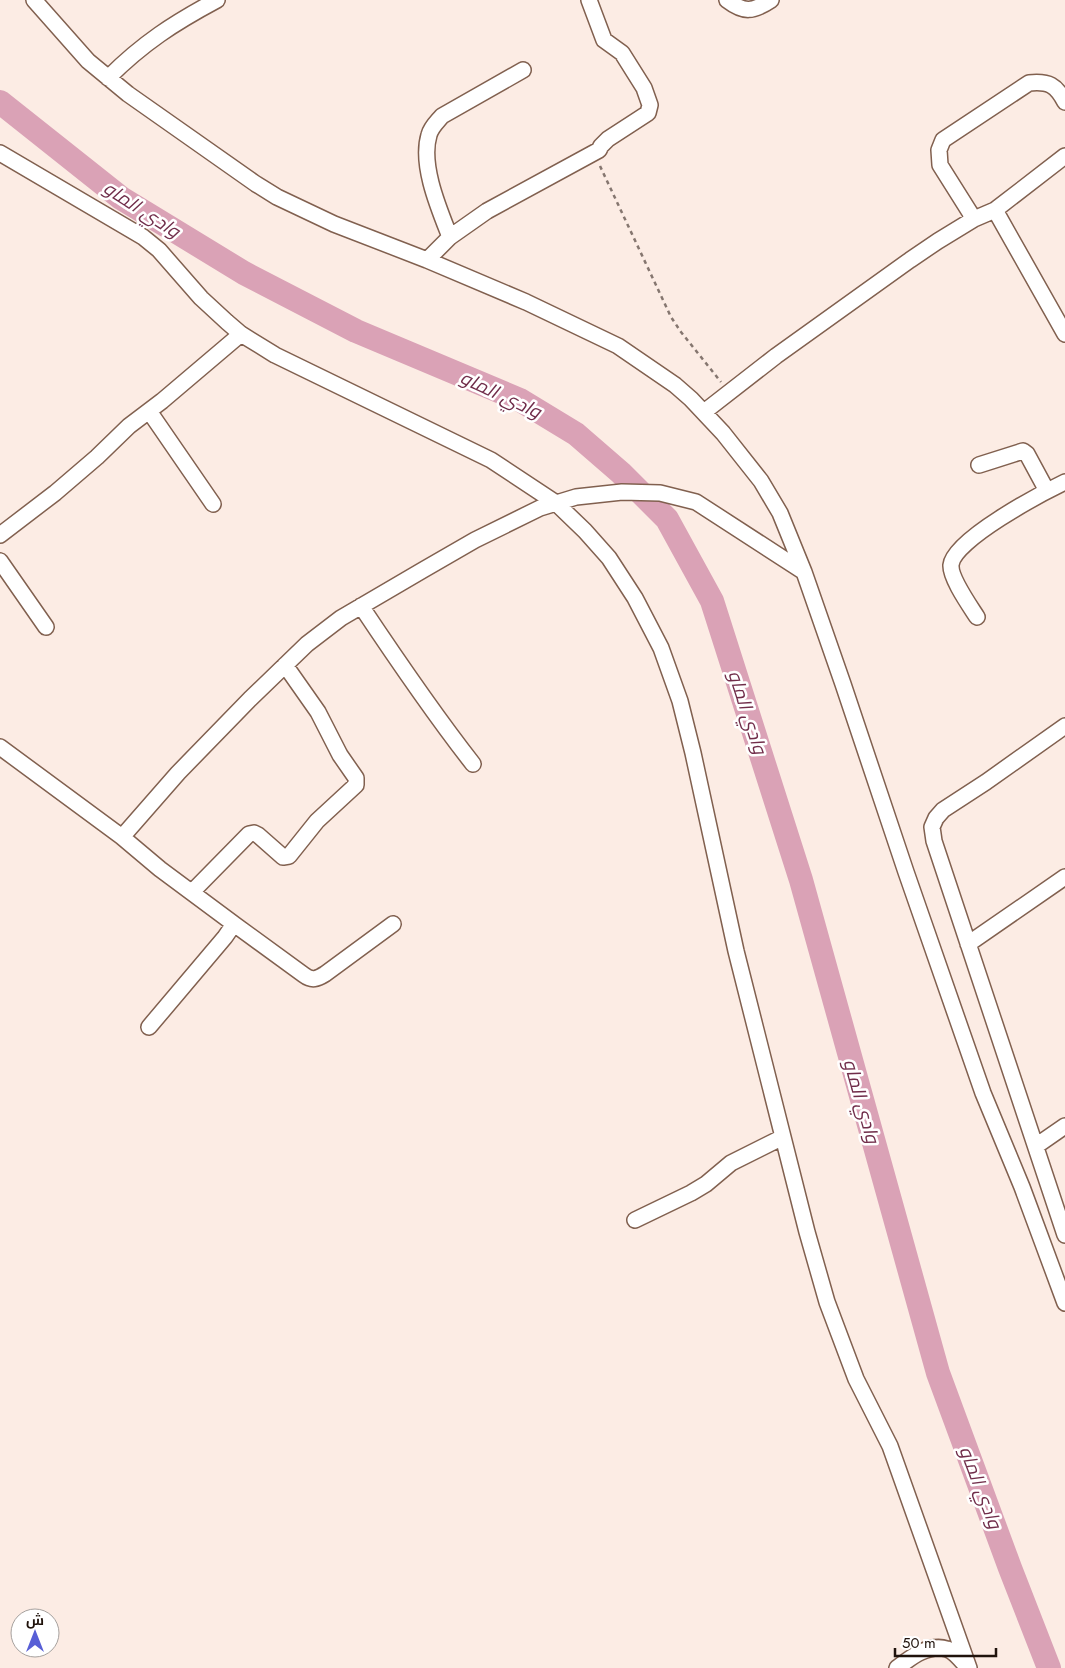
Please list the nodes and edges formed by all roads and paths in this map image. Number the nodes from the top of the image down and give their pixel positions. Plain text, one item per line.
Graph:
1 (34, 0) edge
2 (218, 0) edge
3 (589, 0) edge
4 (727, 0) edge
5 (771, 0) edge
6 (523, 70) dead end
7 (108, 78) junction
8 (1065, 102) edge
9 (599, 150) junction
10 (0, 153) edge
11 (1065, 156) edge
12 (995, 210) junction
13 (974, 219) junction
14 (450, 237) junction
15 (427, 260) junction
16 (241, 334) junction
17 (1065, 334) edge
18 (729, 392) junction
19 (149, 411) junction
20 (704, 412) junction
21 (979, 465) dead end
22 (1065, 482) edge
23 (1048, 490) junction
24 (556, 503) junction
25 (213, 504) dead end
26 (0, 535) edge
27 (0, 561) edge
28 (804, 572) junction
29 (361, 606) junction
30 (977, 617) dead end
31 (46, 627) dead end
32 (284, 666) junction
33 (1065, 726) edge
34 (0, 747) edge
35 (473, 764) dead end
36 (122, 837) junction
37 (1065, 877) edge
38 (192, 892) junction
39 (234, 924) junction
40 (394, 924) dead end
41 (968, 944) junction
42 (149, 1027) dead end
43 (1065, 1126) edge
44 (783, 1137) junction
45 (1036, 1146) junction
46 (1062, 1215) edge
47 (635, 1220) dead end
48 (1065, 1235) edge
49 (1065, 1303) edge
50 (896, 1668) edge
51 (969, 1668) edge

1 - 7 street
2 - 7 street
3 - 9 street
4 - 5 street
6 - 14 street
7 - 15 street
8 - 13 street
9 - 14 street
9 - 18 path
10 - 16 street
11 - 12 street
12 - 13 street
12 - 17 street
13 - 18 street
14 - 15 street
15 - 20 street
16 - 19 street
16 - 24 street
18 - 20 street
19 - 25 street
19 - 26 street
20 - 28 street
21 - 23 street
22 - 23 street
23 - 30 street
24 - 28 street
24 - 29 street
24 - 44 street
27 - 31 street
28 - 49 street
29 - 32 street
29 - 35 street
32 - 36 street
32 - 38 street
33 - 41 street
34 - 36 street
36 - 38 street
37 - 41 street
38 - 39 street
39 - 40 street
39 - 42 street
41 - 45 street
43 - 45 street
44 - 47 street
44 - 51 street
45 - 46 street
46 - 48 street
50 - 51 street

